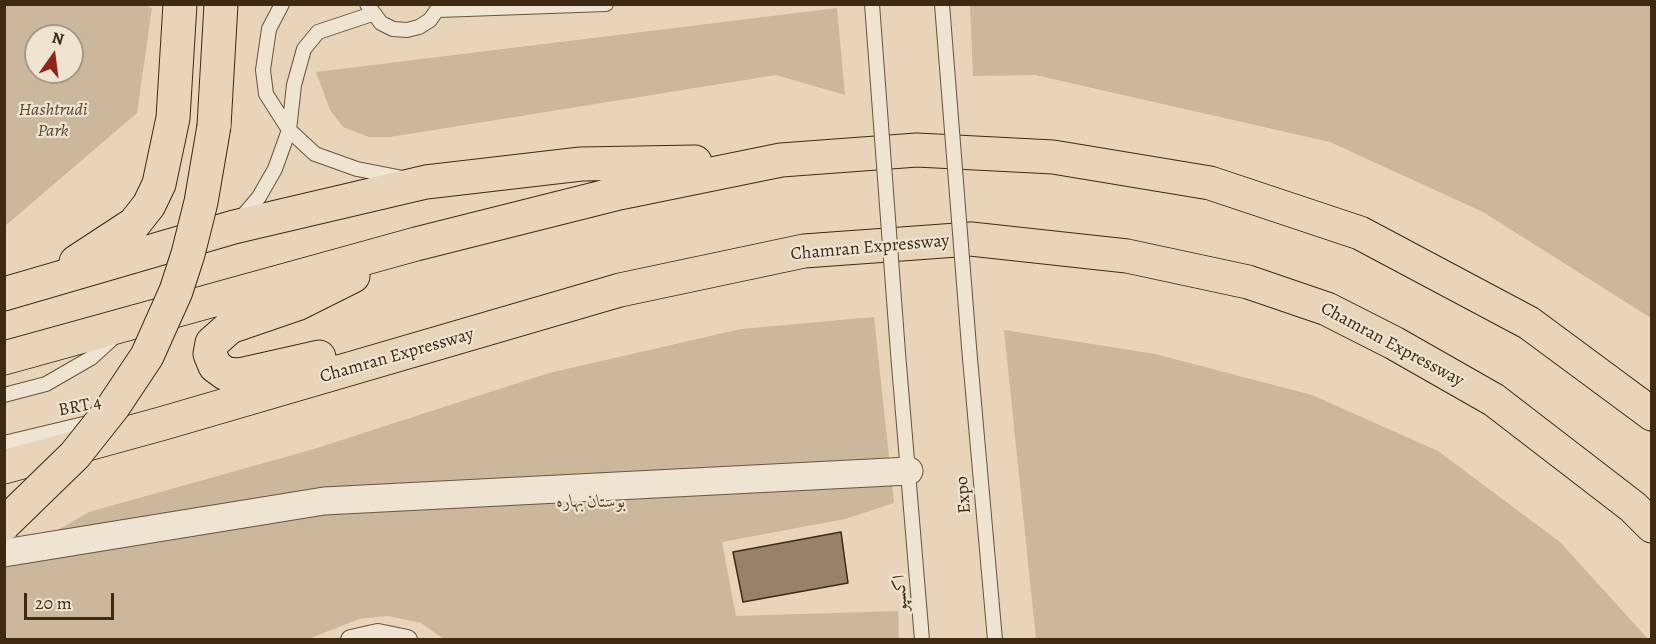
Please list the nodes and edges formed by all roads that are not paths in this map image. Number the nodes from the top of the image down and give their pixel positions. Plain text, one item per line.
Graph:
1 (180, 4) edge
2 (221, 4) edge
3 (282, 4) edge
4 (606, 4) edge
5 (872, 4) edge
6 (942, 4) edge
7 (538, 6) edge
8 (440, 7) edge
9 (369, 9) edge
10 (290, 130) junction
11 (781, 160) junction
12 (426, 182) junction
13 (234, 227) junction
14 (416, 243) junction
15 (47, 280) junction
16 (4, 294) edge
17 (128, 323) junction
18 (456, 339) junction
19 (4, 358) edge
20 (4, 395) edge
21 (1652, 414) edge
22 (164, 423) junction
23 (4, 443) edge
24 (4, 467) edge
25 (909, 471) junction
26 (4, 524) edge
27 (1652, 526) edge
28 (4, 553) edge
29 (351, 639) edge
30 (407, 639) edge
31 (922, 639) edge
32 (994, 639) edge

1 - 15 highway
2 - 26 highway, bridge
3 - 10 lane
4 - 7 lane
5 - 25 lane, اکسپو, bridge
6 - 32 lane, Expo, bridge
7 - 8 lane
8 - 9 lane
9 - 10 lane
10 - 12 lane
10 - 13 lane
11 - 12 highway
11 - 14 highway
11 - 21 highway
12 - 13 highway
13 - 15 highway
14 - 17 highway
14 - 18 highway
15 - 16 highway
17 - 19 highway
17 - 20 lane, BRT 4
18 - 22 highway, Chamran Expressway
18 - 27 highway, Chamran Expressway
22 - 23 lane, BRT 4
22 - 24 highway, Chamran Expressway
25 - 28 street
25 - 31 lane, اکسپو
29 - 30 street

